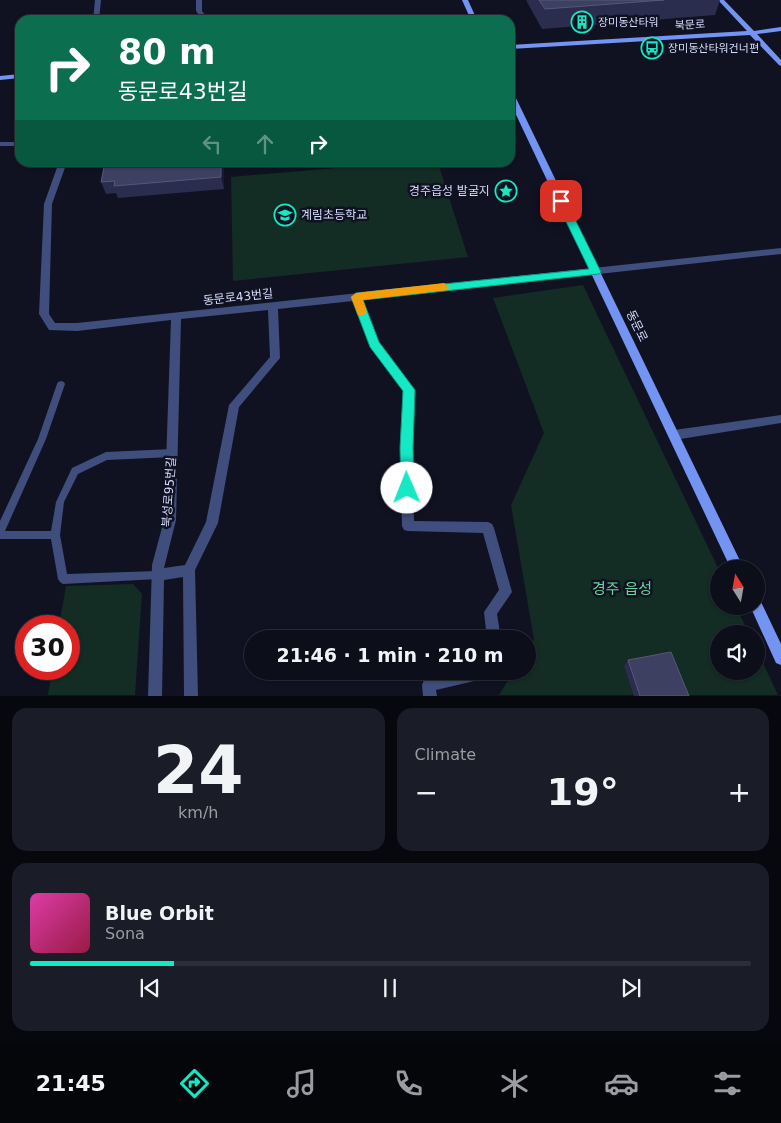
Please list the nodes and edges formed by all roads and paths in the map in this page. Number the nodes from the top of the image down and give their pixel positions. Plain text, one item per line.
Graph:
1 (98, 0) edge
2 (199, 0) edge
3 (465, 0) edge
4 (721, 0) edge
5 (96, 15) edge
6 (202, 15) edge
7 (472, 15) edge
8 (781, 29) edge
9 (752, 33) junction
10 (781, 34) edge
11 (515, 47) edge
12 (781, 64) edge
13 (15, 76) edge
14 (0, 78) edge
15 (515, 104) edge
16 (0, 144) edge
17 (15, 144) edge
18 (61, 167) edge
19 (781, 251) edge
20 (595, 272) junction
21 (356, 297) junction
22 (274, 306) junction
23 (176, 316) junction
24 (61, 384) dead end
25 (781, 419) edge
26 (674, 434) junction
27 (172, 453) junction
28 (0, 531) edge
29 (0, 535) edge
30 (55, 535) junction
31 (734, 560) edge
32 (189, 570) junction
33 (158, 575) junction
34 (760, 615) edge
35 (493, 630) edge
36 (781, 658) edge
37 (450, 680) edge
38 (155, 696) edge
39 (191, 696) edge
40 (430, 696) edge

1 - 5 street
2 - 6 street
3 - 7 street
4 - 9 street
8 - 9 street, 북문로
9 - 10 street, 북문로
9 - 11 street, 북문로
9 - 12 street
13 - 14 street
15 - 20 street, 동문로
16 - 17 lane
18 - 23 street, 동문로43번길
19 - 20 street, 동문로43번길
20 - 21 street, 동문로43번길
20 - 26 street, 동문로
21 - 22 street, 동문로43번길
21 - 35 street
22 - 23 street, 동문로43번길
22 - 32 street
23 - 27 street, 북성로95번길
24 - 28 lane
25 - 26 street
26 - 31 street, 동문로
27 - 30 lane
27 - 33 street, 북성로95번길
29 - 30 lane
30 - 33 lane
32 - 33 street
32 - 39 street
33 - 38 street, 북성로95번길
34 - 36 street
37 - 40 street

